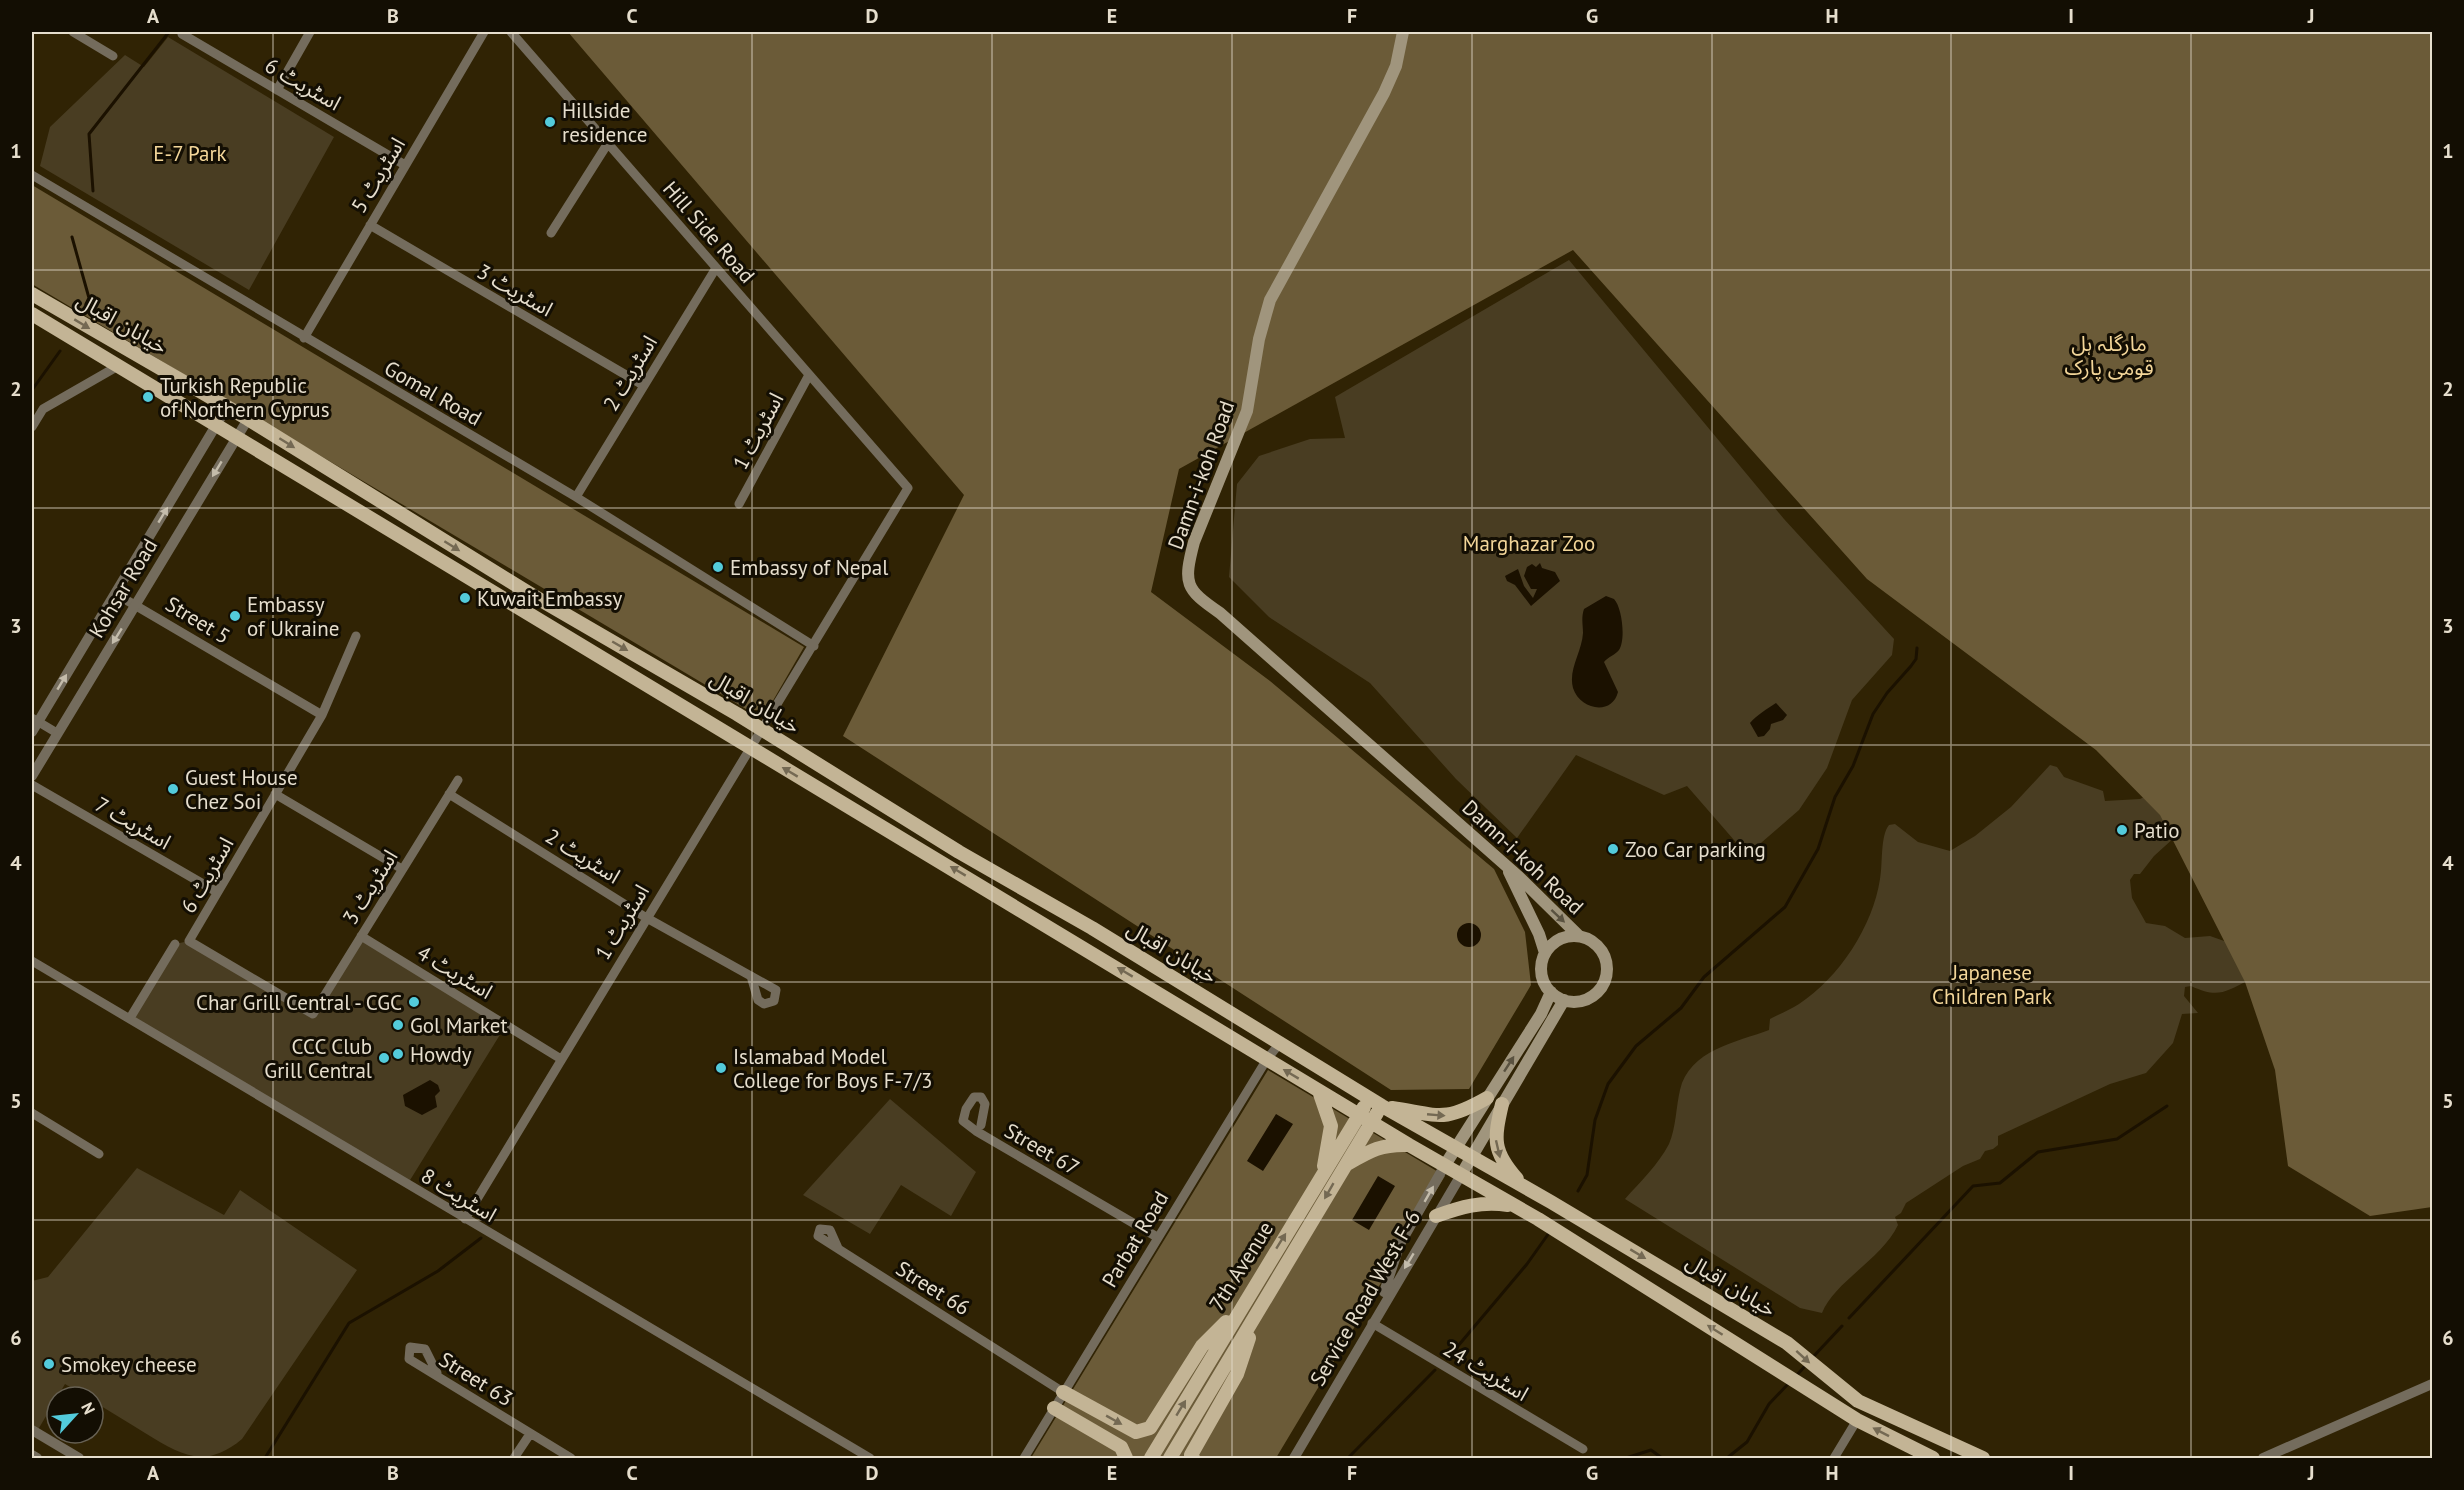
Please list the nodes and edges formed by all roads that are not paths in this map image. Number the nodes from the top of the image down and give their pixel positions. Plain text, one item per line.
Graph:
1 (74, 32) edge
2 (310, 32) edge
3 (484, 32) edge
4 (511, 32) edge
5 (1403, 32) edge
6 (182, 34) dead end
7 (114, 56) dead end
8 (277, 90) junction
9 (608, 143) junction
10 (405, 165) junction
11 (32, 175) edge
12 (370, 225) junction
13 (551, 233) dead end
14 (716, 268) junction
15 (32, 294) edge
16 (32, 314) edge
17 (304, 338) junction
18 (118, 366) junction
19 (809, 375) junction
20 (643, 385) junction
21 (227, 407) junction
22 (248, 419) junction
23 (215, 427) junction
24 (32, 428) edge
25 (236, 437) junction
26 (576, 497) junction
27 (739, 504) dead end
28 (116, 594) junction
29 (136, 605) junction
30 (356, 636) dead end
31 (814, 646) junction
32 (322, 715) junction
33 (35, 720) edge
34 (762, 730) junction
35 (32, 732) edge
36 (57, 733) junction
37 (751, 749) junction
38 (32, 776) edge
39 (458, 780) dead end
40 (32, 785) edge
41 (275, 794) junction
42 (449, 794) junction
43 (1507, 867) junction
44 (402, 869) junction
45 (217, 892) junction
46 (645, 917) junction
47 (361, 936) junction
48 (1580, 936) junction
49 (175, 944) dead end
50 (1545, 953) junction
51 (32, 961) edge
52 (751, 976) dead end
53 (1551, 992) junction
54 (1564, 1000) junction
55 (313, 1014) joint
56 (130, 1018) junction
57 (1281, 1042) junction
58 (561, 1059) junction
59 (1267, 1059) junction
60 (1319, 1090) junction
61 (1369, 1097) junction
62 (1487, 1098) junction
63 (1502, 1104) junction
64 (1382, 1106) junction
65 (32, 1113) edge
66 (1366, 1118) junction
67 (981, 1125) dead end
68 (1409, 1145) junction
69 (1455, 1149) junction
70 (99, 1154) dead end
71 (1472, 1158) junction
72 (1445, 1165) junction
73 (1343, 1167) junction
74 (1323, 1174) junction
75 (1461, 1175) junction
76 (1522, 1185) junction
77 (1516, 1206) junction
78 (1436, 1216) junction
79 (465, 1219) junction
80 (1157, 1238) junction
81 (838, 1248) dead end
82 (1240, 1307) junction
83 (1257, 1314) junction
84 (1372, 1323) junction
85 (437, 1373) dead end
86 (2433, 1384) edge
87 (1063, 1392) junction
88 (1054, 1408) junction
89 (1857, 1420) junction
90 (32, 1430) edge
91 (530, 1434) junction
92 (1583, 1449) dead end
93 (32, 1455) edge
94 (37, 1458) edge
95 (79, 1458) edge
96 (514, 1458) edge
97 (571, 1458) edge
98 (870, 1458) edge
99 (1024, 1458) edge
100 (1126, 1458) edge
101 (1151, 1458) edge
102 (1170, 1458) edge
103 (1192, 1458) edge
104 (1294, 1458) edge
105 (1834, 1458) edge
106 (1933, 1458) edge
107 (1983, 1458) edge
108 (2263, 1458) edge

1 - 7 street
2 - 8 street
3 - 10 street, اسٹریٹ 5
4 - 9 street, Hill Side Road
5 - 43 main road, Damn-i-koh Road
6 - 8 street, اسٹریٹ 6
8 - 10 street, اسٹریٹ 6
9 - 13 street
9 - 14 street, Hill Side Road
10 - 12 street, اسٹریٹ 5
11 - 17 street, Gomal Road
12 - 17 street, اسٹریٹ 5
12 - 20 street, اسٹریٹ 3
14 - 19 street, Hill Side Road
14 - 20 street, اسٹریٹ 2
15 -> 21 main road, خیابان اقبال
16 - 18 main road, خیابان اقبال
17 - 26 street, Gomal Road
18 - 23 main road, خیابان اقبال
18 - 24 street
19 - 27 street, اسٹریٹ 1
19 - 31 street, Hill Side Road
20 - 26 street, اسٹریٹ 2
21 - 22 main road, خیابان اقبال
21 - 23 street, Kohsar Road
22 - 25 street, Kohsar Road
22 -> 34 main road, خیابان اقبال
23 - 25 main road, خیابان اقبال
28 -> 23 street, Kohsar Road
25 -> 29 street, Kohsar Road
25 - 37 main road, خیابان اقبال
26 - 31 street, Gomal Road
28 - 29 street, Street 5
33 -> 28 street, Kohsar Road
29 - 32 street, Street 5
29 -> 36 street, Kohsar Road
30 - 32 street, اسٹریٹ 6
31 - 34 street, اسٹریٹ 1
32 - 41 street, اسٹریٹ 6
33 - 35 street, Kohsar Road
33 - 36 street
34 - 37 street, اسٹریٹ 1
34 - 57 main road, خیابان اقبال
36 - 38 street, Kohsar Road
37 - 46 street, اسٹریٹ 1
59 -> 37 main road, خیابان اقبال
39 - 42 street, اسٹریٹ 3
40 - 45 street, اسٹریٹ 7
41 - 44 street
41 - 45 street, اسٹریٹ 6
42 - 44 street, اسٹریٹ 3
42 - 46 street, اسٹریٹ 2
43 -> 48 main road, Damn-i-koh Road
43 - 50 main road
44 - 47 street, اسٹریٹ 3
45 - 55 street, اسٹریٹ 6
46 - 52 street, اسٹریٹ 2
46 - 58 street, اسٹریٹ 1
47 - 55 street, اسٹریٹ 3
47 - 58 street, اسٹریٹ 4
48 - 50 main road
48 - 54 main road
49 - 56 street
50 - 53 main road
51 - 56 street, اسٹریٹ 8
53 - 54 main road
62 -> 53 main road
54 - 63 main road
56 - 79 street, اسٹریٹ 8
57 - 59 street, Parbat Road
57 - 61 main road, خیابان اقبال
58 - 79 street, اسٹریٹ 1
60 -> 59 main road, خیابان اقبال
59 - 80 street, Parbat Road
60 - 66 main road, خیابان اقبال
60 - 74 main road
61 - 64 main road, خیابان اقبال
61 - 66 main road, 7th Avenue
64 -> 62 main road
62 - 69 main road
63 - 71 main road
63 -> 76 main road
64 - 66 main road, 7th Avenue
64 - 69 main road, خیابان اقبال
65 - 70 street
66 - 68 main road, خیابان اقبال
66 - 73 main road, 7th Avenue
66 - 74 main road, 7th Avenue
67 - 80 street, Street 67
68 - 72 main road, خیابان اقبال
68 - 73 main road
69 - 71 main road, خیابان اقبال
69 - 72 main road
71 - 75 main road, Service Road West F-6
71 - 76 main road, خیابان اقبال
72 - 75 main road, خیابان اقبال
84 -> 72 street
73 -> 83 main road, 7th Avenue
82 -> 74 main road, 7th Avenue
75 - 77 main road, خیابان اقبال
75 - 78 street, Service Road West F-6
76 -> 107 main road, خیابان اقبال
77 - 78 main road
89 -> 77 main road, خیابان اقبال
78 -> 84 street, Service Road West F-6
79 - 98 street, اسٹریٹ 8
80 - 87 street, Parbat Road
81 - 87 street, Street 66
87 -> 82 main road
101 -> 82 main road, 7th Avenue
83 - 102 main road, 7th Avenue
83 - 103 main road
84 - 92 street, اسٹریٹ 24
84 - 104 street, Service Road West F-6
85 - 91 street, Street 63
86 - 108 street
87 - 88 street, Parbat Road
88 - 99 street, Parbat Road
88 - 100 main road
89 - 105 street
106 -> 89 main road, خیابان اقبال
90 - 95 street
91 - 96 street
91 - 97 street, Street 63
93 - 94 street

